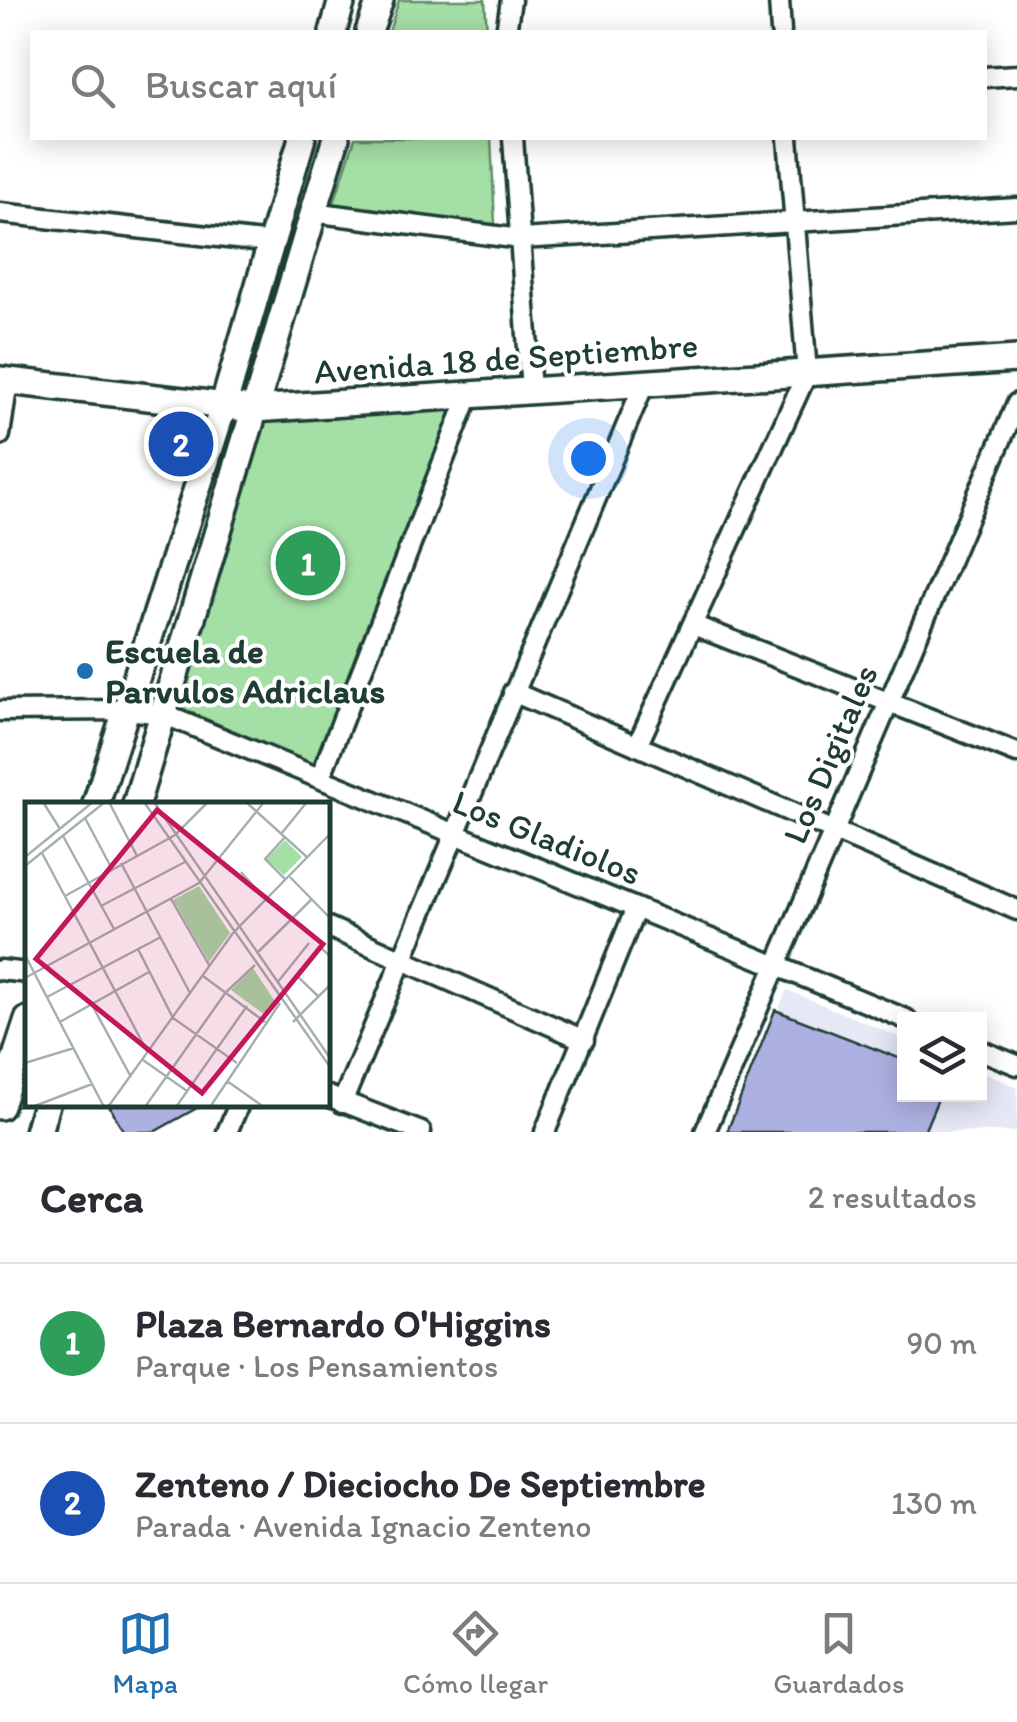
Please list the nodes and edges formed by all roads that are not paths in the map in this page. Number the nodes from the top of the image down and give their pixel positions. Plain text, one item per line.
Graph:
1 (342, 0) edge
2 (380, 0) edge
3 (511, 0) edge
4 (778, 0) edge
5 (334, 30) edge
6 (370, 30) edge
7 (506, 30) edge
8 (780, 30) edge
9 (1017, 75) edge
10 (987, 78) edge
11 (301, 140) edge
12 (335, 140) edge
13 (513, 140) edge
14 (788, 140) edge
15 (1017, 208) edge
16 (312, 212) junction
17 (0, 213) edge
18 (795, 222) junction
19 (521, 239) junction
20 (272, 242) junction
21 (1017, 359) edge
22 (807, 373) junction
23 (4, 381) edge
24 (644, 384) junction
25 (531, 391) junction
26 (469, 395) junction
27 (1017, 402) edge
28 (224, 404) junction
29 (253, 410) junction
30 (0, 435) edge
31 (693, 625) junction
32 (513, 692) junction
33 (886, 701) junction
34 (127, 710) junction
35 (0, 711) edge
36 (163, 714) junction
37 (638, 746) junction
38 (1017, 753) edge
39 (320, 778) junction
40 (97, 802) edge
41 (137, 802) edge
42 (833, 830) junction
43 (456, 834) junction
44 (636, 908) junction
45 (1017, 910) edge
46 (330, 929) edge
47 (402, 959) junction
48 (778, 967) junction
49 (0, 970) edge
50 (25, 972) edge
51 (897, 1016) edge
52 (25, 1029) edge
53 (584, 1040) junction
54 (987, 1053) edge
55 (1017, 1065) edge
56 (335, 1100) edge
57 (0, 1106) edge
58 (45, 1107) edge
59 (238, 1107) edge
60 (390, 1127) edge
61 (38, 1132) edge
62 (227, 1132) edge
63 (422, 1132) edge
64 (545, 1132) edge
65 (704, 1132) edge

1 - 5 main road
2 - 6 main road
3 - 7 street
4 - 8 street
9 - 10 street
11 - 20 main road
12 - 16 main road
13 - 19 street
14 - 18 street
15 - 18 street
16 - 19 street
16 - 29 main road
17 - 20 street
18 - 19 street
18 - 22 street
19 - 25 street
20 - 28 main road
21 - 22 main road, Avenida 18 de Septiembre
22 - 24 main road, Avenida 18 de Septiembre
22 - 31 street
23 - 28 main road, Avenida 18 de Septiembre
23 - 30 street
24 - 25 main road, Avenida 18 de Septiembre
24 - 32 street
25 - 26 main road, Avenida 18 de Septiembre
26 - 29 main road, Avenida 18 de Septiembre
26 - 39 street
27 - 33 street, Los Digitales
28 - 29 main road, Avenida 18 de Septiembre
28 - 34 main road
29 - 36 main road
31 - 33 street
31 - 37 street
32 - 37 street
32 - 43 street
33 - 38 street
33 - 42 street, Los Digitales
34 - 35 street, Los Gladiolos
34 - 36 street, Los Gladiolos
34 - 40 main road
36 - 39 street, Los Gladiolos
36 - 41 main road
37 - 42 street
39 - 43 street, Los Gladiolos
42 - 45 street
42 - 48 street, Los Digitales
43 - 44 street, Los Gladiolos
43 - 47 street
44 - 48 street, Los Gladiolos
44 - 53 street
46 - 47 street
47 - 53 street
47 - 56 street
48 - 51 street, Los Gladiolos
48 - 65 street, Los Digitales
49 - 50 street
52 - 57 main road
53 - 64 street
54 - 55 street
56 - 60 street
58 - 61 main road
59 - 62 street
60 - 63 street

